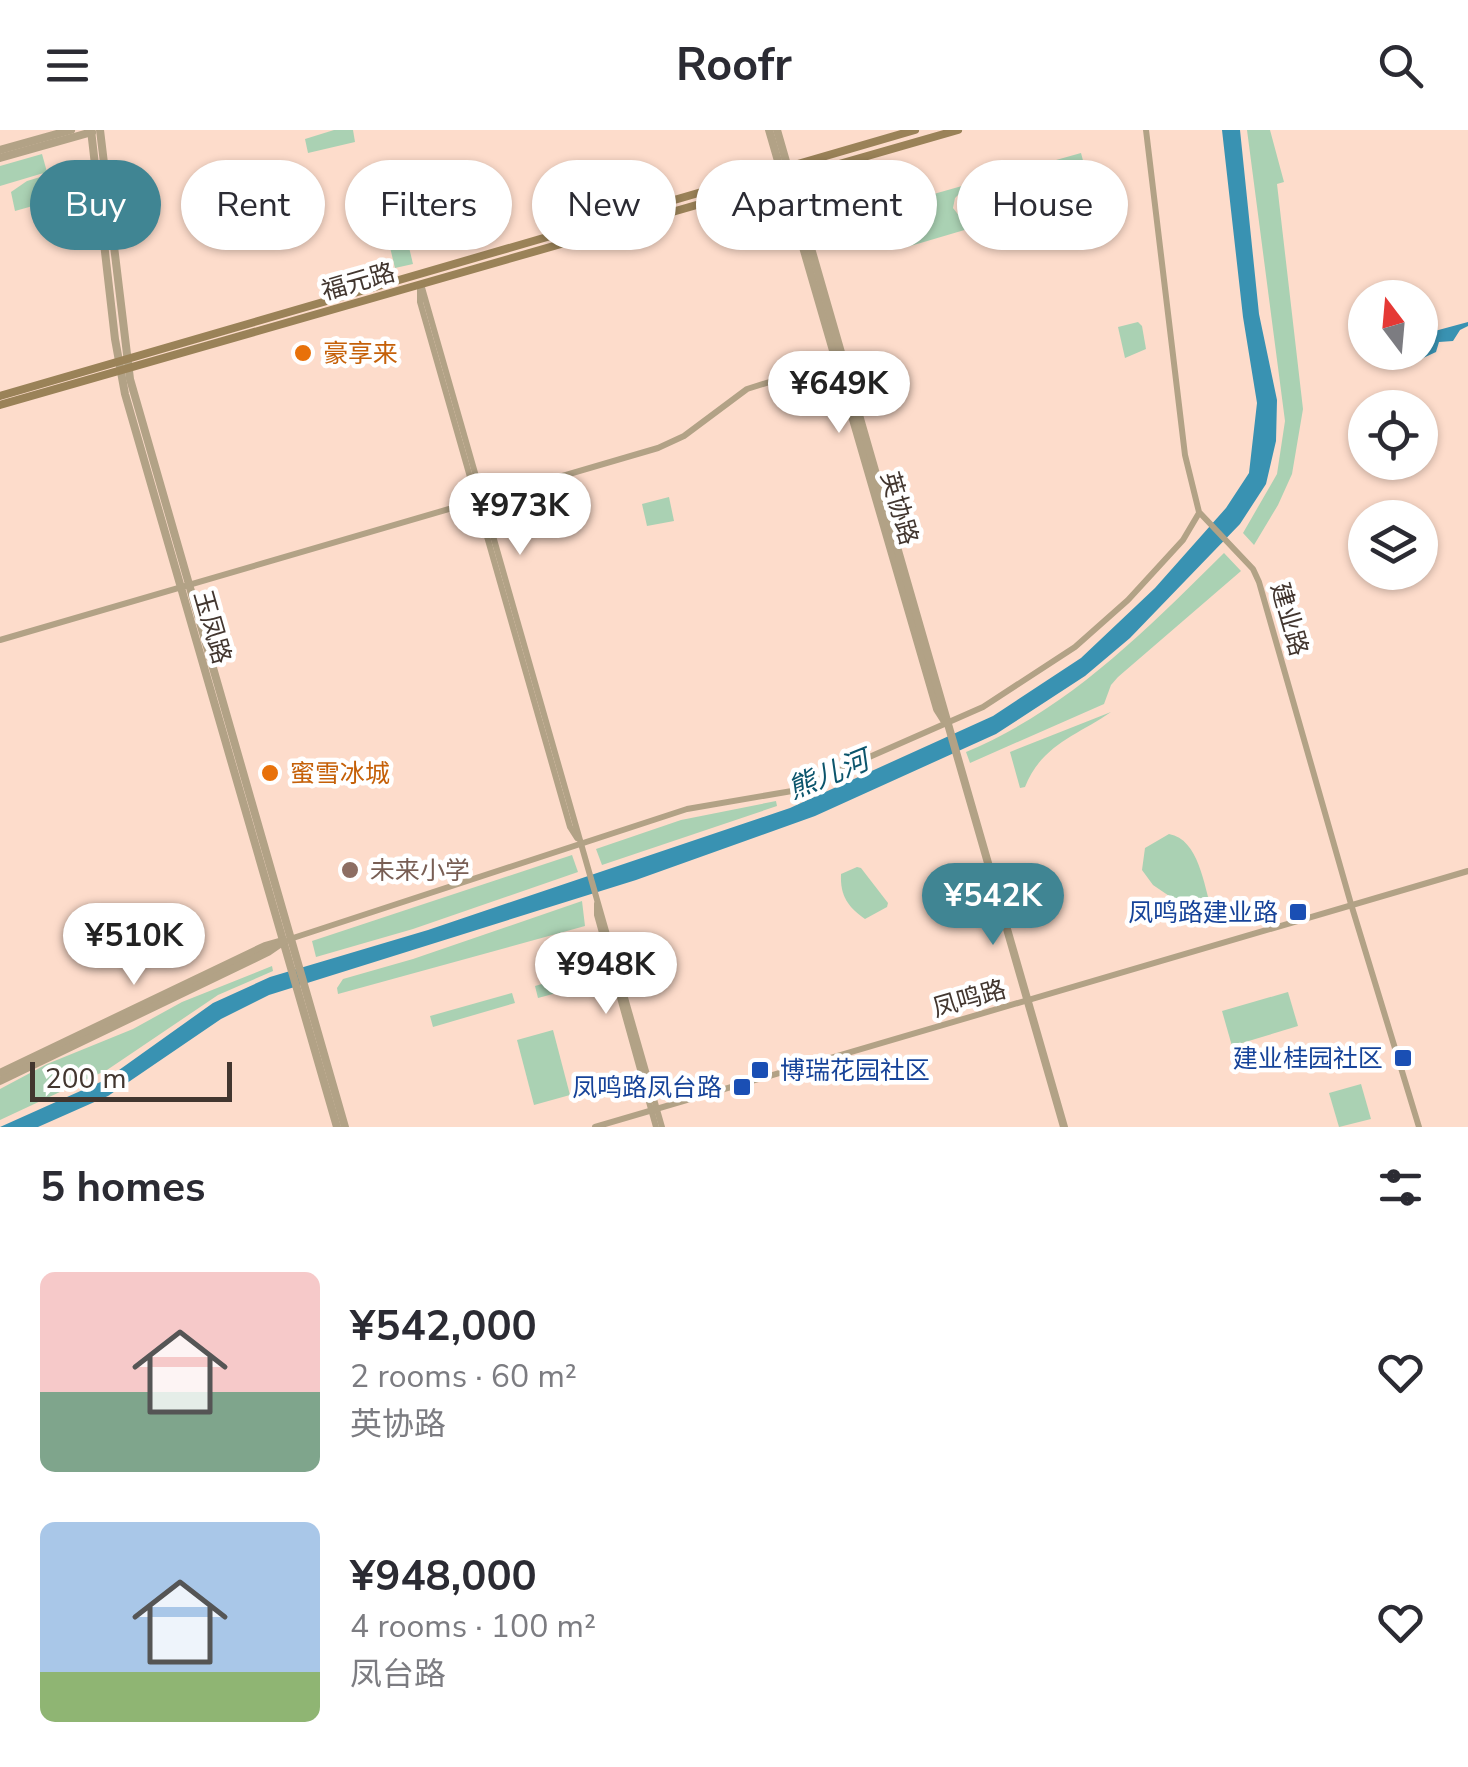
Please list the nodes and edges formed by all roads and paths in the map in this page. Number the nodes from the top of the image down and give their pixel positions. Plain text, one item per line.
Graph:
1 (71, 130) edge
2 (95, 130) edge
3 (769, 130) edge
4 (777, 130) edge
5 (914, 130) edge
6 (958, 130) edge
7 (1146, 130) edge
8 (0, 150) edge
9 (0, 158) edge
10 (781, 160) edge
11 (783, 160) edge
12 (811, 160) edge
13 (854, 160) edge
14 (696, 194) edge
15 (696, 205) edge
16 (807, 250) edge
17 (809, 250) edge
18 (420, 284) junction
19 (837, 361) junction
20 (123, 365) junction
21 (0, 396) edge
22 (0, 405) edge
23 (480, 498) junction
24 (1199, 512) junction
25 (185, 586) junction
26 (0, 640) edge
27 (947, 726) junction
28 (580, 844) junction
29 (1468, 871) edge
30 (1350, 904) junction
31 (288, 940) junction
32 (303, 995) junction
33 (1028, 1002) junction
34 (0, 1074) edge
35 (0, 1081) edge
36 (654, 1110) junction
37 (337, 1127) edge
38 (346, 1127) edge
39 (595, 1127) edge
40 (659, 1127) edge
41 (1064, 1127) edge
42 (1419, 1127) edge

1 - 8 street
2 - 9 street
2 - 20 street, 玉凤路
3 - 10 street, 英协路
4 - 11 street, 英协路
5 - 12 main road, 福元路
6 - 13 main road, 福元路
7 - 24 street, 建业路
14 - 20 main road, 福元路
15 - 18 main road, 福元路
16 - 19 street, 英协路
17 - 27 street, 英协路
18 - 20 main road, 福元路
18 - 23 street
19 - 23 street
19 - 27 street, 英协路
20 - 21 main road, 福元路
20 - 22 main road, 福元路
20 - 25 street, 玉凤路
23 - 25 street
23 - 28 street
24 - 27 street
24 - 30 street, 建业路
25 - 26 street
25 - 31 street, 玉凤路
27 - 28 street
27 - 33 street, 英协路
28 - 31 street
28 - 36 street
29 - 30 street, 凤鸣路
30 - 33 street, 凤鸣路
30 - 42 street, 建业路
31 - 32 street, 玉凤路
31 - 34 street
31 - 35 street
32 - 37 street, 玉凤路
32 - 38 street, 玉凤路
33 - 36 street, 凤鸣路
33 - 41 street, 英协路
36 - 39 street, 凤鸣路
36 - 40 street

